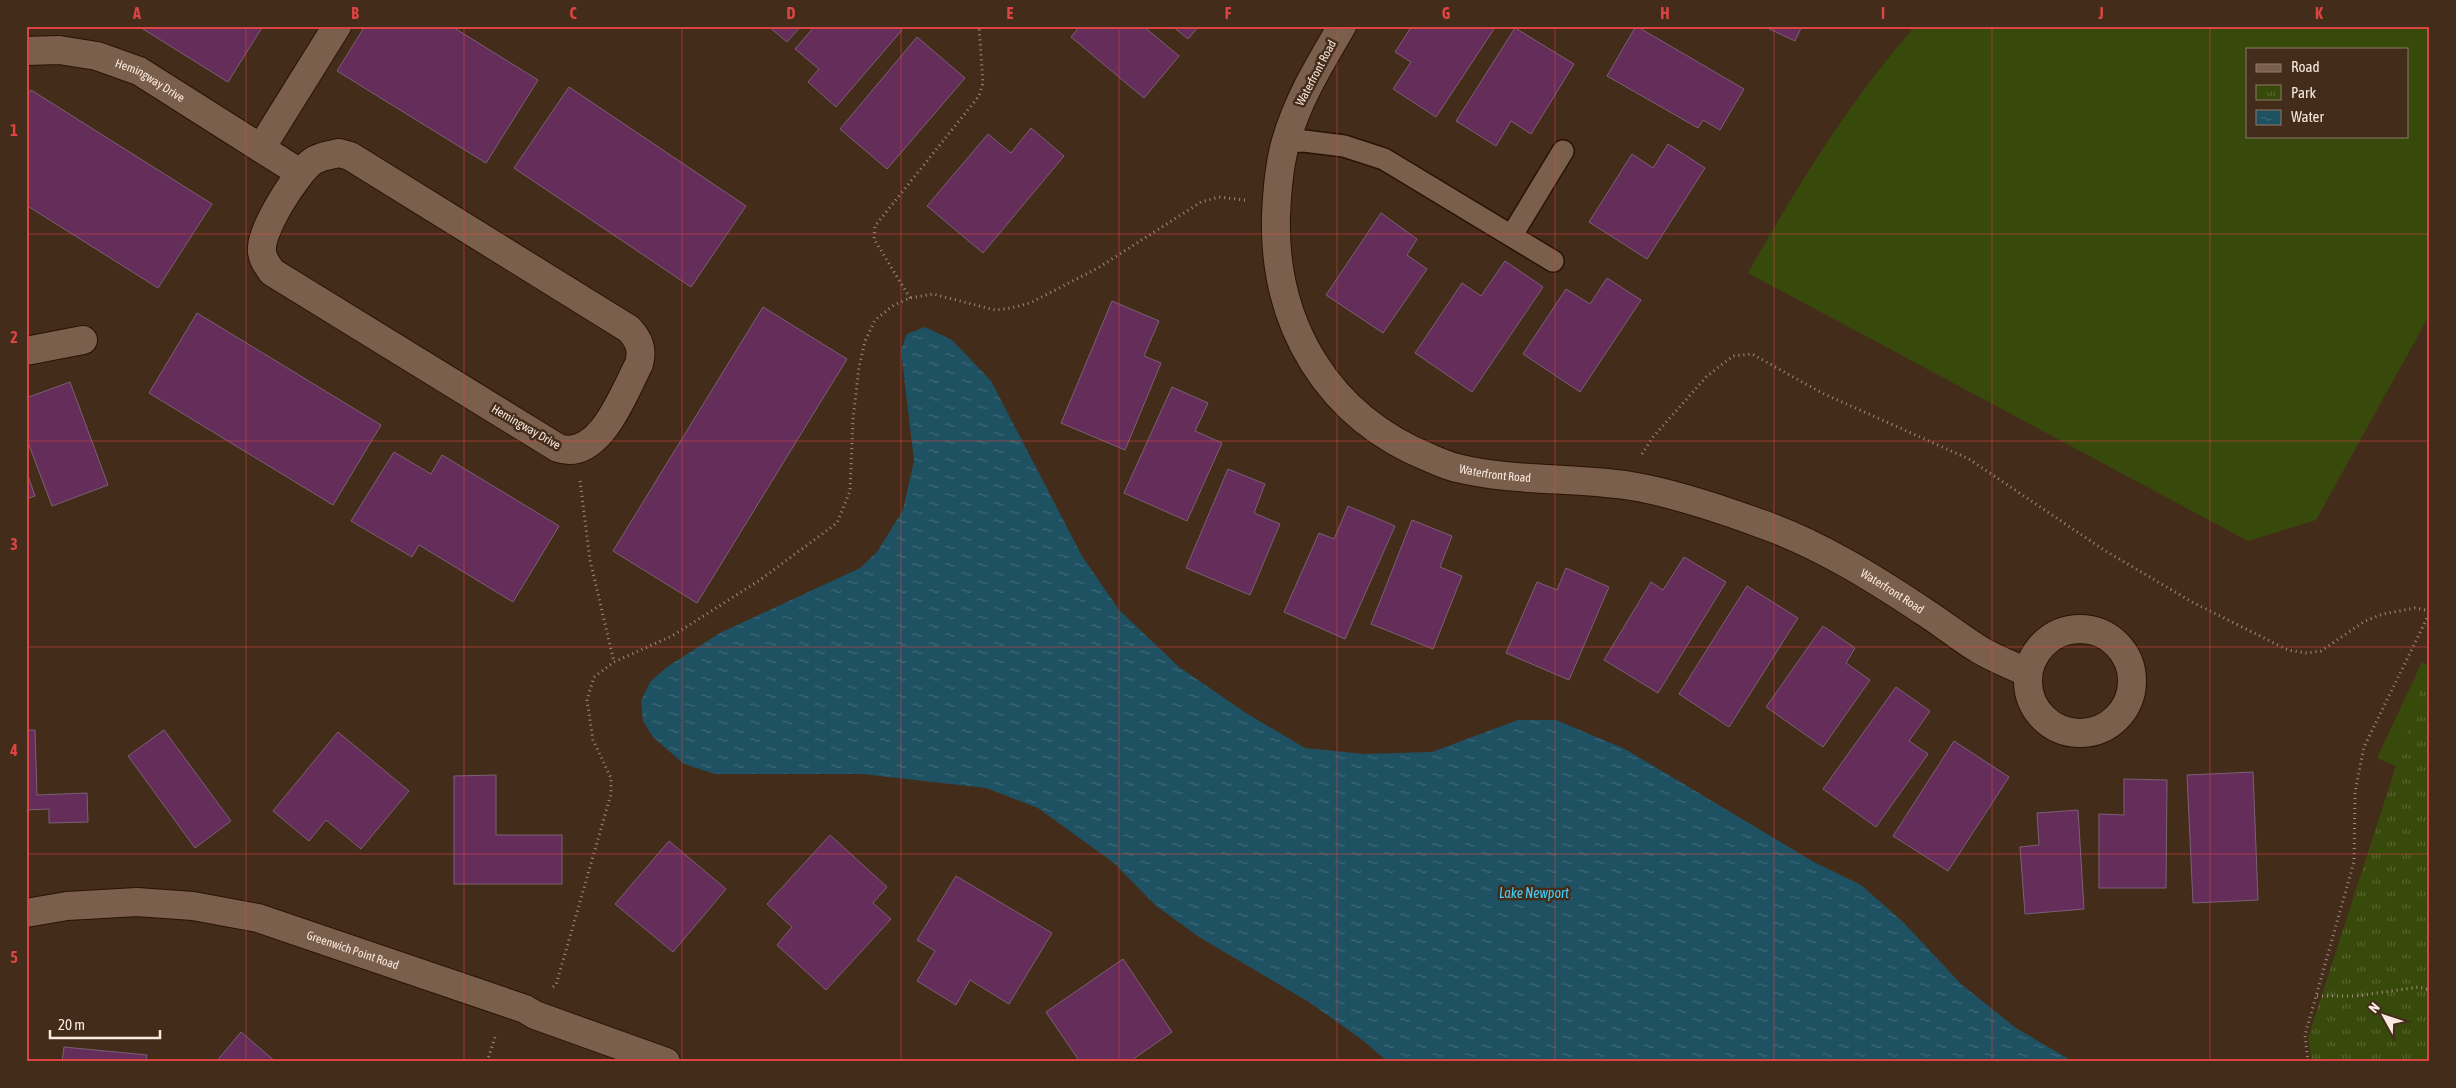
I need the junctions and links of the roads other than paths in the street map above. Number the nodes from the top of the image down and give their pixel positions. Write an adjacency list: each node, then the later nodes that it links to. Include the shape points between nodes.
1 (337, 26): 5 (street)
2 (1342, 26): 4 (street, Waterfront Road, via 1302,95)
3 (26, 51): 5 (street, Hemingway Drive, via 59,50 97,56 139,71)
4 (1286, 142): 8 (lane, via 1344,146 1384,159); 12 (street, Waterfront Road, via 1277,188 1275,239 1283,293 1298,336 1321,377 1354,412 1389,439 1455,468 1504,477 1631,486 1761,523 1830,554 1981,650)
5 (261, 148): 7 (street, Hemingway Drive)
6 (1563, 151): 8 (lane)
7 (300, 173): 7 (street, Hemingway Drive, via 321,157 339,153 350,156 630,329 640,344 639,364 603,430 593,442 575,449 558,448 272,272 261,250 264,236)
8 (1512, 235): 9 (lane)
9 (1553, 261)
10 (83, 340): 11 (street)
11 (26, 351)
12 (2028, 672)
13 (26, 913): 14 (street, Greenwich Point Road, via 67,906 137,902 193,906 258,918 525,1009)
14 (666, 1062)

